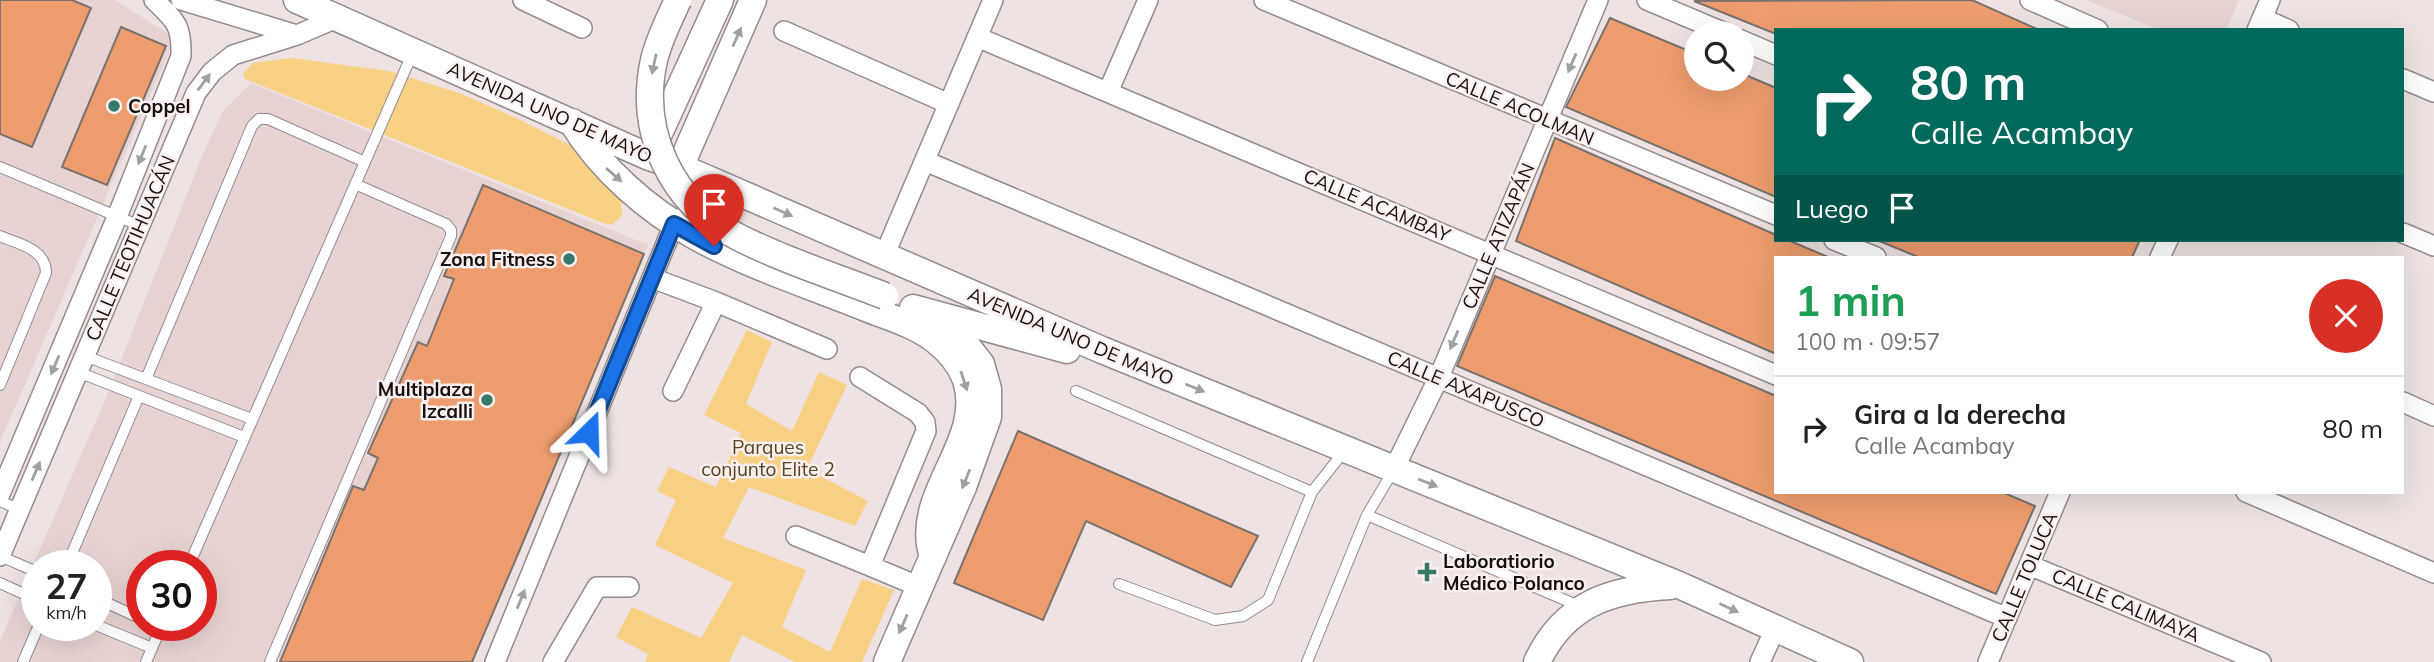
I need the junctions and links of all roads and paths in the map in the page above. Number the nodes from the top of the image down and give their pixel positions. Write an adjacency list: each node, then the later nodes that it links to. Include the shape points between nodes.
1 (154, 0): 40 (street, CALLE TEOTIHUACÁN, one-way to 40, via 177,21 181,57)
2 (181, 0): 21 (street)
3 (297, 0): 15 (main road, AVENIDA UNO DE MAYO)
4 (523, 0): 19 (street)
5 (678, 0): 52 (main road, one-way to 52, bridge, via 659,43 651,79 651,118 669,175 692,204 736,236)
6 (720, 0): 32 (main road)
7 (753, 0): 36 (main road, one-way to 7)
8 (993, 0): 22 (street)
9 (1148, 0): 27 (street)
10 (1264, 0): 30 (street, CALLE ACOLMAN)
11 (1598, 0): 30 (street, CALLE ATIZAPÁN, one-way to 30)
12 (1647, 0): 16 (street)
13 (2030, 0): 17 (street)
14 (2263, 16): 18 (street)
15 (339, 17): 21 (street, CALLE TEOTIHUACÁN); 24 (main road, AVENIDA UNO DE MAYO)
16 (1697, 21)
17 (2093, 28)
18 (2285, 28)
19 (583, 29)
20 (784, 31): 29 (street)
21 (297, 35): 42 (street, CALLE TEOTIHUACÁN, one-way to 21, via 196,93 212,72 233,55)
22 (977, 37): 27 (street, CALLE ACAMBAY); 29 (street)
23 (1754, 46): 25 (street)
24 (413, 52): 31 (main road, AVENIDA UNO DE MAYO); 34 (lane)
25 (1774, 54)
26 (2404, 79): 28 (street)
27 (1108, 92): 47 (street, CALLE ACAMBAY)
28 (2434, 92)
29 (949, 104): 33 (street)
30 (1547, 120): 39 (street, CALLE ACOLMAN); 47 (street, CALLE ATIZAPÁN)
31 (572, 122): 32 (main road, AVENIDA UNO DE MAYO); 41 (main road, one-way to 41, via 596,158)
32 (649, 156): 36 (main road, AVENIDA UNO DE MAYO)
33 (925, 161): 48 (street); 58 (street, CALLE AXAPUSCO)
34 (365, 162): 37 (lane); 59 (lane, via 259,119 191,266)
35 (0, 167): 40 (lane)
36 (680, 167): 38 (main road, AVENIDA UNO DE MAYO)
37 (355, 184): 66 (lane); 101 (lane, via 446,223 451,236)
38 (740, 193): 41 (street, via 703,201); 48 (main road, AVENIDA UNO DE MAYO, one-way to 48)
39 (1774, 214)
40 (117, 217): 42 (lane); 71 (street, CALLE TEOTIHUACÁN, one-way to 71)
41 (674, 224): 50 (street); 81 (main road, one-way to 81, via 733,254 920,330 952,356 965,379 969,411 929,520 927,538)
42 (140, 226): 55 (street, CALLE TEOTIHUACÁN)
43 (2404, 233): 46 (street)
44 (0, 236): 60 (lane, via 38,253 46,262 47,273)
45 (1839, 242): 49 (street)
46 (2434, 246)
47 (1491, 253): 56 (street, CALLE ACAMBAY); 58 (street, CALLE ATIZAPÁN, one-way to 58)
48 (884, 256): 54 (main road, AVENIDA UNO DE MAYO)
49 (1874, 256)
50 (652, 278): 51 (street); 102 (street, one-way to 50)
51 (716, 303): 53 (street); 61 (street)
52 (913, 308): 54 (main road, via 1067,351); 81 (main road, one-way to 81, via 940,322 973,352 981,364 989,401 985,432)
53 (827, 349)
54 (1130, 362): 68 (main road, AVENIDA UNO DE MAYO, one-way to 68)
55 (82, 364): 59 (lane); 63 (lane); 75 (street, CALLE TEOTIHUACÁN, one-way to 55)
56 (1774, 374)
57 (860, 377): 84 (street, via 918,413 926,431)
58 (1439, 377): 69 (street, CALLE ATIZAPÁN); 93 (street, CALLE AXAPUSCO)
59 (146, 379): 66 (lane)
60 (0, 385)
61 (673, 391)
62 (1076, 391): 70 (lane)
63 (139, 396): 67 (lane); 78 (lane)
64 (2404, 402): 65 (street)
65 (2434, 415)
66 (252, 419): 67 (lane)
67 (244, 437): 79 (lane)
68 (1346, 449): 69 (main road, AVENIDA UNO DE MAYO); 70 (lane)
69 (1394, 469): 76 (lane); 88 (main road, AVENIDA UNO DE MAYO, one-way to 88)
70 (1311, 492): 87 (lane, via 1268,600 1243,616 1215,620)
71 (0, 494)
72 (2056, 494): 83 (street, CALLE TOLUCA)
73 (2251, 494): 85 (street)
74 (0, 501): 75 (lane)
75 (20, 510): 80 (street, CALLE TEOTIHUACÁN)
76 (1367, 515): 92 (lane); 105 (lane)
77 (796, 536): 84 (street)
78 (73, 550)
79 (195, 550)
80 (0, 556): 82 (lane)
81 (933, 557): 90 (main road)
82 (21, 565)
83 (2029, 565): 93 (street, CALLE TOLUCA); 110 (street, CALLE CALIMAYA)
84 (870, 566): 90 (street)
85 (2434, 573)
86 (0, 583): 91 (lane)
87 (1119, 584)
88 (1679, 585): 92 (main road, via 1608,594); 94 (main road, AVENIDA UNO DE MAYO, one-way to 94)
89 (629, 587): 103 (street, via 597,587)
90 (920, 587): 104 (main road, one-way to 104)
91 (21, 593)
92 (1583, 607): 106 (main road, via 1560,627)
93 (2007, 618): 109 (street, CALLE TOLUCA)
94 (1775, 629): 107 (street); 108 (main road, AVENIDA UNO DE MAYO)
95 (112, 632): 98 (lane)
96 (32, 641): 99 (lane)
97 (155, 641): 98 (lane)
98 (152, 648): 100 (lane)
99 (23, 662)
100 (146, 662)
101 (270, 662)
102 (495, 662)
103 (553, 662)
104 (887, 662)
105 (1307, 662)
106 (1537, 662)
107 (1760, 662)
108 (1850, 662)
109 (1988, 662)
110 (2261, 662)

